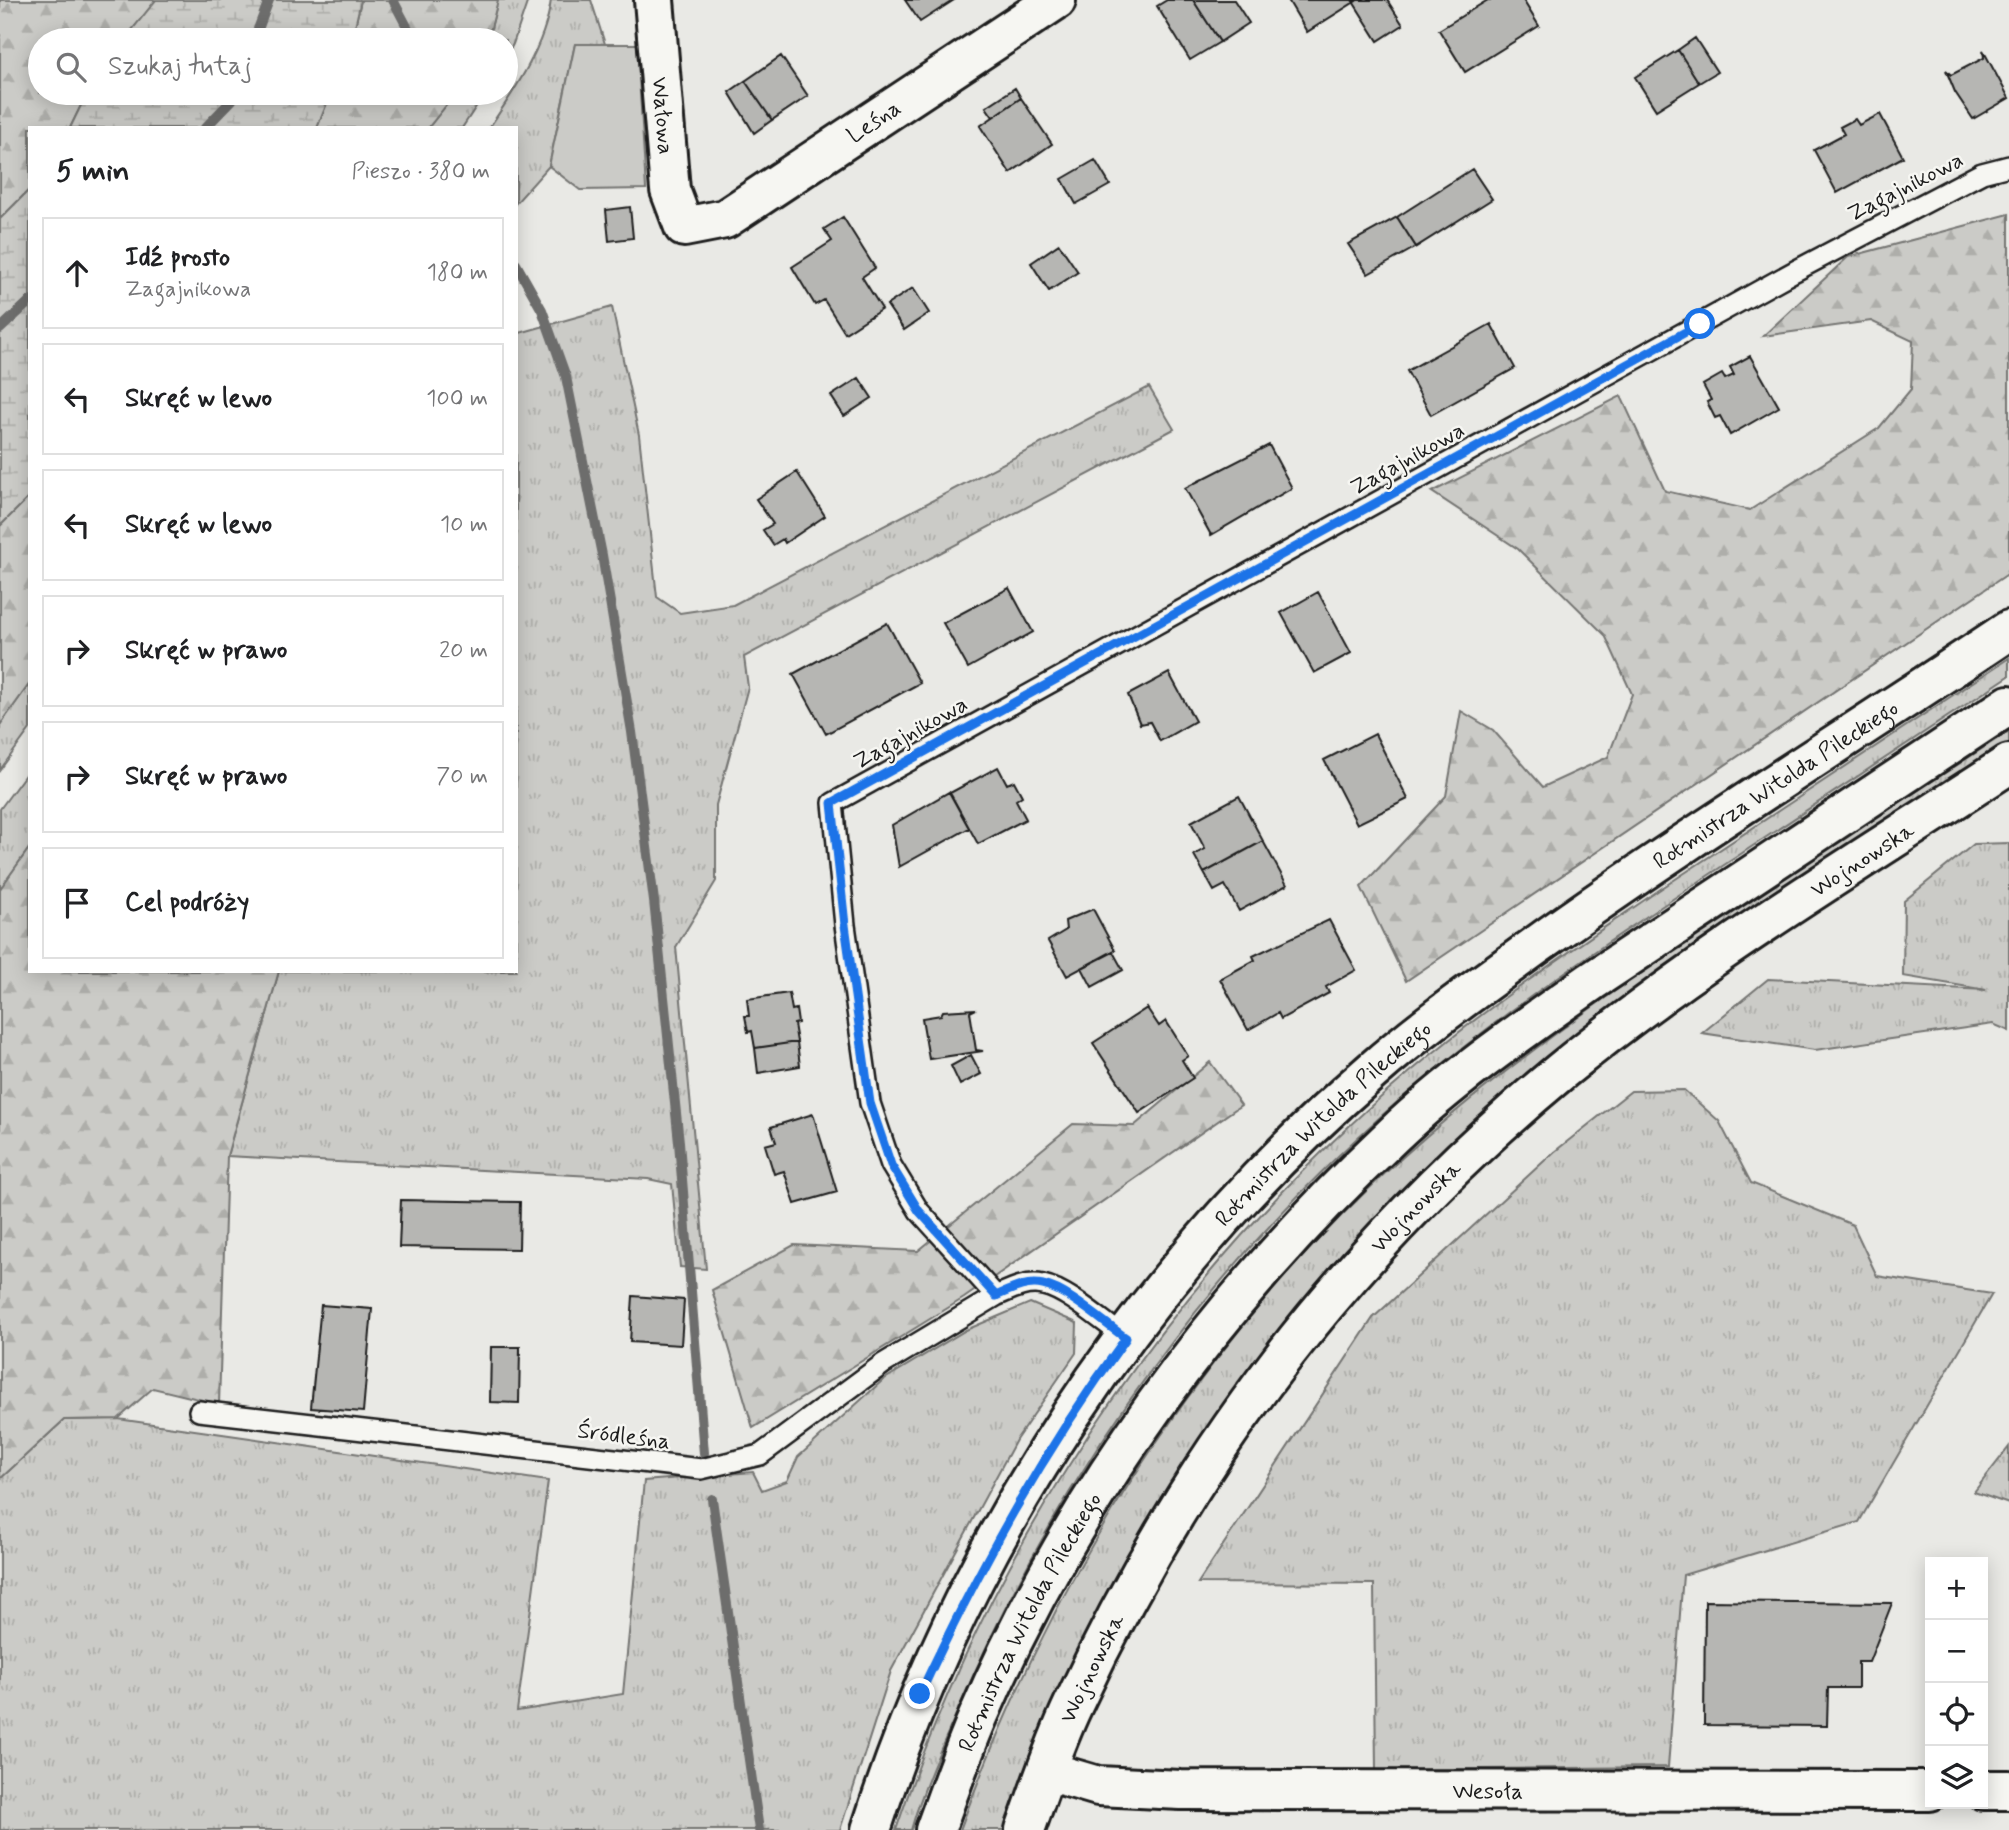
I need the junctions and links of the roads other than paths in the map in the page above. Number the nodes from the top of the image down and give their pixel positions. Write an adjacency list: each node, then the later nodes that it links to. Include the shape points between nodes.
1 (654, 0): 4 (main road, Wałowa, via 670,190)
2 (1056, 0): 4 (main road, Leśna, via 725,219)
3 (2009, 166): 8 (lane, Zagajnikowa, via 1982,173 1795,271 832,803 870,1103 891,1165 919,1211)
4 (684, 227)
5 (2009, 630): 9 (main road, Rotmistrza Witolda Pileckiego, via 1583,912 1372,1071 1251,1187)
6 (2009, 705): 16 (main road, Rotmistrza Witolda Pileckiego, via 1538,1019 1394,1134 1305,1222 1178,1371 1066,1541 978,1718)
7 (2009, 764): 11 (main road, Wojnowska, via 1632,1017 1486,1136 1373,1247 1288,1347 1191,1486 1127,1595 1071,1708)
8 (996, 1296): 9 (lane, Śródleśna, via 1021,1285 1042,1284); 10 (lane, Śródleśna, via 883,1364 760,1455 701,1469)
9 (1126, 1338): 15 (main road, Rotmistrza Witolda Pileckiego, via 1072,1412 969,1589 920,1694)
10 (199, 1411)
11 (1047, 1771): 14 (main road, Wesoła, via 1098,1786 1181,1790); 17 (main road, Wojnowska)
12 (1988, 1790): 13 (main road)
13 (2009, 1790)
14 (1925, 1791)
15 (871, 1830)
16 (935, 1830)
17 (1025, 1830)

